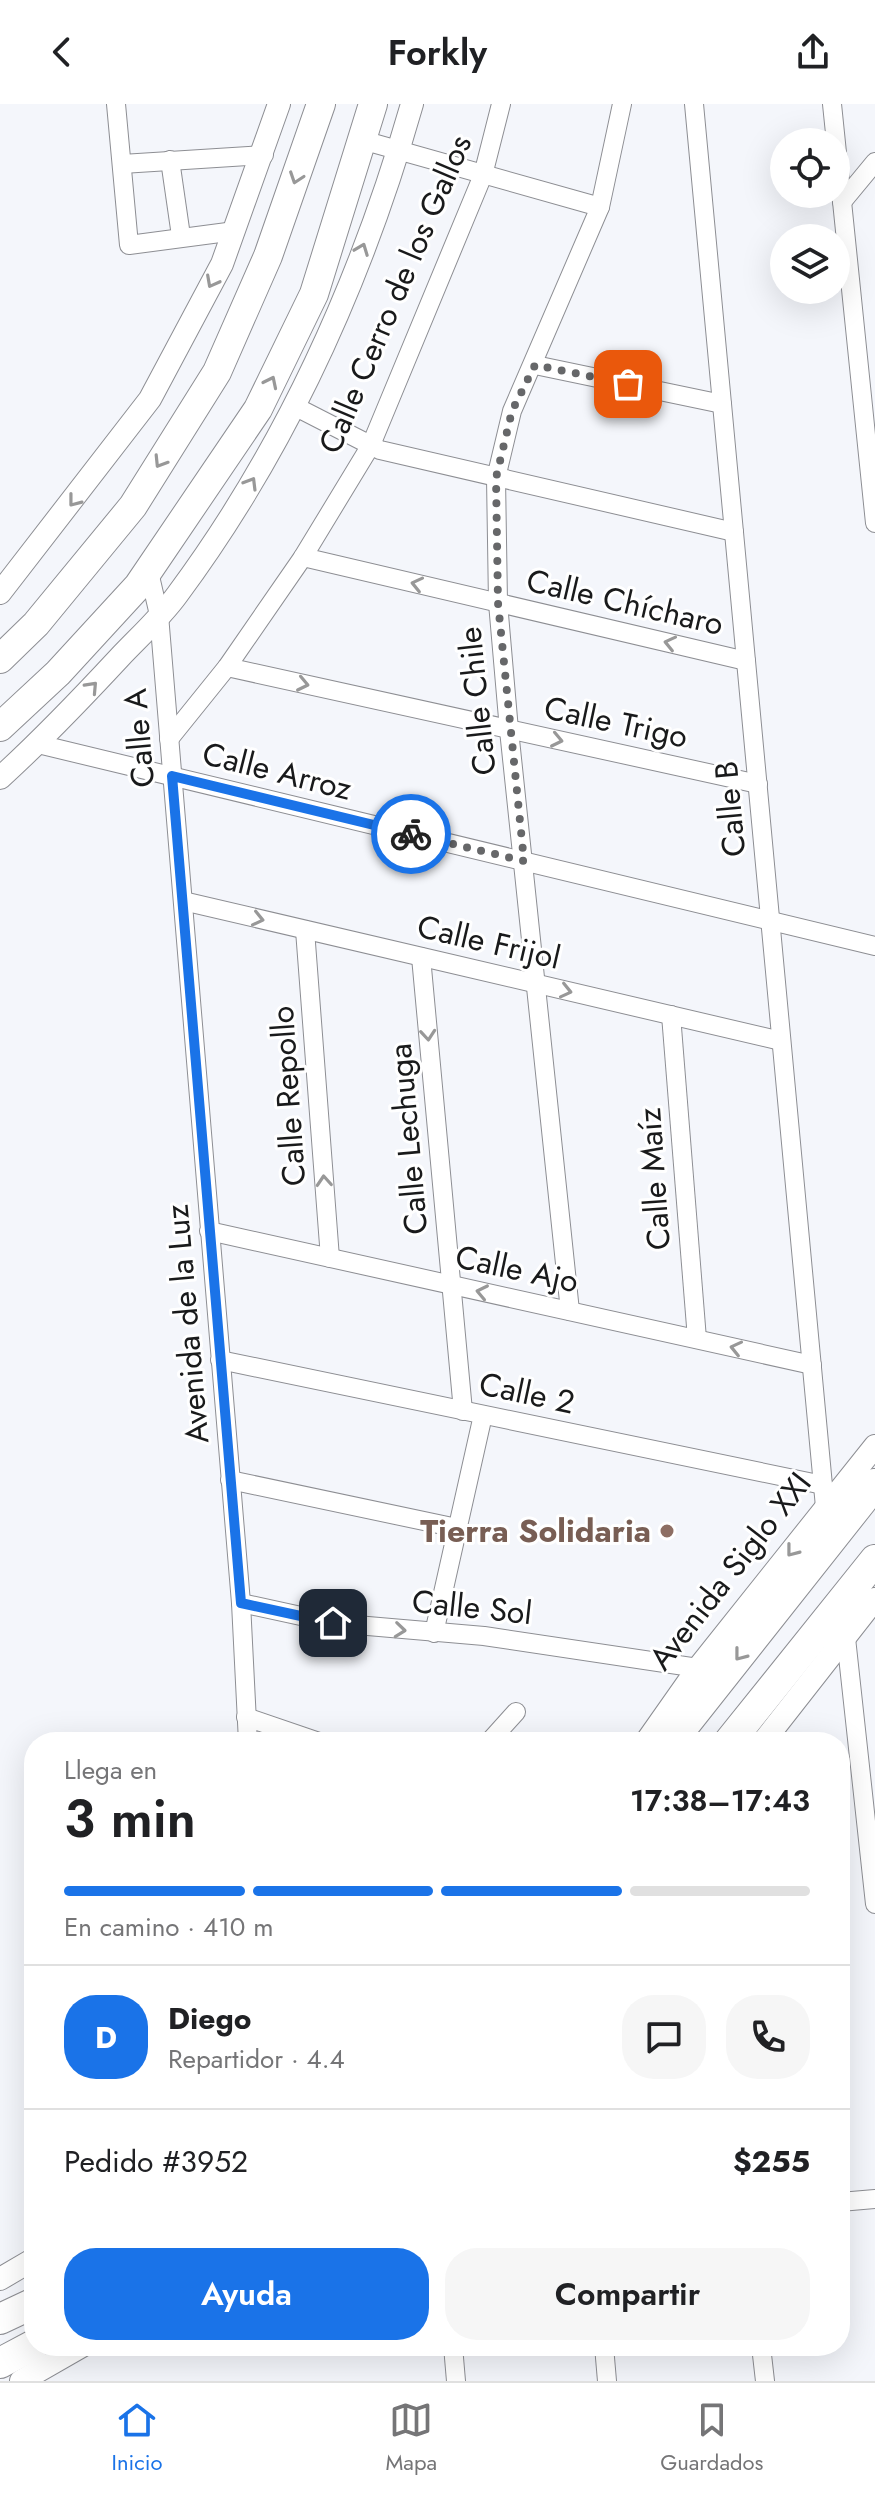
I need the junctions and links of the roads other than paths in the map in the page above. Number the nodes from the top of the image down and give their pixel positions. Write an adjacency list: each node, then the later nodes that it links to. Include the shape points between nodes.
1 (116, 104): 16 (street)
2 (279, 104): 13 (street)
3 (321, 104): 37 (main road, one-way to 37, via 268,256 217,372 133,506 36,624)
4 (373, 104): 11 (main road)
5 (412, 104): 12 (street)
6 (501, 104): 17 (street, Calle Cerro de los Gallos)
7 (622, 104): 19 (street, Calle Chile)
8 (694, 104): 26 (street, Calle B)
9 (832, 104): 10 (street)
10 (834, 128)
11 (362, 140): 12 (street); 33 (main road, one-way to 11, via 258,409 314,294)
12 (398, 151): 17 (street); 27 (street, one-way to 12)
13 (264, 155): 14 (street); 21 (street)
14 (170, 160): 16 (street); 22 (street)
15 (875, 162): 18 (street)
16 (122, 164): 22 (street, via 129,245)
17 (483, 175): 19 (street); 28 (street, Calle Cerro de los Gallos)
18 (850, 192)
19 (600, 207): 23 (street, Calle Chile)
20 (843, 208): 25 (street)
21 (235, 231): 22 (street); 34 (street, one-way to 34, via 150,399)
22 (181, 236)
23 (535, 365): 26 (street); 29 (street, Calle Chile, via 512,411)
24 (875, 384): 25 (street)
25 (862, 401): 30 (street)
26 (722, 404): 31 (street, Calle B)
27 (296, 407): 28 (street); 36 (street, one-way to 27, via 220,534)
28 (371, 445): 29 (street); 32 (street, Calle Cerro de los Gallos)
29 (496, 478): 31 (street); 35 (street, Calle Chile)
30 (875, 523)
31 (734, 532): 38 (street, Calle B)
32 (303, 557): 35 (street, Calle Chícharo, one-way to 32); 39 (street, Calle Cerro de los Gallos)
33 (149, 572): 36 (street, Calle A); 40 (main road, via 58,673)
34 (0, 593)
35 (498, 603): 38 (street, Calle Chícharo, one-way to 35); 41 (street, Calle Chile)
36 (159, 615): 42 (street, Calle A); 43 (street, one-way to 36)
37 (0, 659)
38 (746, 661): 46 (street, Calle B)
39 (227, 667): 41 (street, Calle Trigo, one-way to 41); 42 (street, Calle Cerro de los Gallos)
40 (0, 727)
41 (509, 730): 46 (street, Calle Trigo, one-way to 46); 47 (street, Calle Chile)
42 (169, 739): 44 (street, Calle A)
43 (38, 744): 44 (street, Calle Arroz); 45 (street)
44 (172, 776): 47 (street, Calle Arroz); 48 (street, Calle A)
45 (0, 778)
46 (758, 784): 49 (street, Calle B)
47 (524, 861): 49 (street, Calle Arroz); 53 (street, Calle Chile)
48 (183, 901): 50 (street, Calle Frijol, one-way to 50); 56 (street, Avenida de la Luz)
49 (771, 921): 51 (street, Calle Arroz); 55 (street, Calle B)
50 (305, 930): 52 (street, Calle Frijol); 57 (street, Calle Repollo, one-way to 50)
51 (875, 946)
52 (421, 957): 53 (street, Calle Frijol); 58 (street, Calle Lechuga, one-way to 58)
53 (537, 984): 54 (street, Calle Frijol, one-way to 54); 59 (street, Calle Chile)
54 (671, 1015): 55 (street, Calle Frijol); 60 (street, Calle Maíz)
55 (781, 1041): 62 (street, Calle B)
56 (209, 1231): 57 (street, Calle Ajo); 61 (street, Avenida de la Luz)
57 (330, 1258): 58 (street, Calle Ajo)
58 (451, 1285): 59 (street, Calle Ajo, one-way to 58); 63 (street, Calle Lechuga)
59 (570, 1311): 60 (street, Calle Ajo)
60 (697, 1339): 62 (street, Calle Ajo, one-way to 60)
61 (220, 1360): 63 (street, Calle 2); 66 (street, Avenida de la Luz)
62 (812, 1365): 68 (street, Calle B)
63 (463, 1411): 64 (street, Calle 2)
64 (483, 1415): 68 (street, Calle 2); 69 (street)
65 (875, 1446): 68 (street, Avenida Siglo XXI)
66 (230, 1480): 69 (street); 72 (street, Avenida de la Luz)
67 (875, 1484): 82 (highway, Avenida Siglo XXI, one-way to 82)
68 (824, 1496): 75 (street, Avenida Siglo XXI, one-way to 75)
69 (457, 1528): 74 (street)
70 (875, 1560): 73 (highway)
71 (875, 1599): 73 (street)
72 (241, 1603): 74 (street, Calle Sol, one-way to 74, via 333,1623); 77 (street, Avenida de la Luz)
73 (837, 1629): 83 (highway); 84 (street); 85 (street)
74 (434, 1633): 75 (street, Calle Sol)
75 (698, 1668): 81 (street, Avenida Siglo XXI)
76 (516, 1712): 80 (street)
77 (246, 1717): 78 (street, Avenida de la Luz); 79 (street)
78 (247, 1732)
79 (290, 1732)
80 (498, 1732)
81 (653, 1732)
82 (679, 1732)
83 (739, 1732)
84 (770, 1732)
85 (875, 1904)
86 (875, 2199): 87 (street)
87 (850, 2201)
88 (24, 2265): 89 (street)
89 (0, 2279)
90 (24, 2308): 91 (highway)
91 (0, 2319)
92 (24, 2350): 97 (highway)
93 (65, 2356): 98 (street)
94 (454, 2356): 99 (street)
95 (605, 2356): 100 (street)
96 (762, 2356): 101 (street)
97 (0, 2363)
98 (21, 2381)
99 (456, 2381)
100 (607, 2381)
101 (765, 2381)

